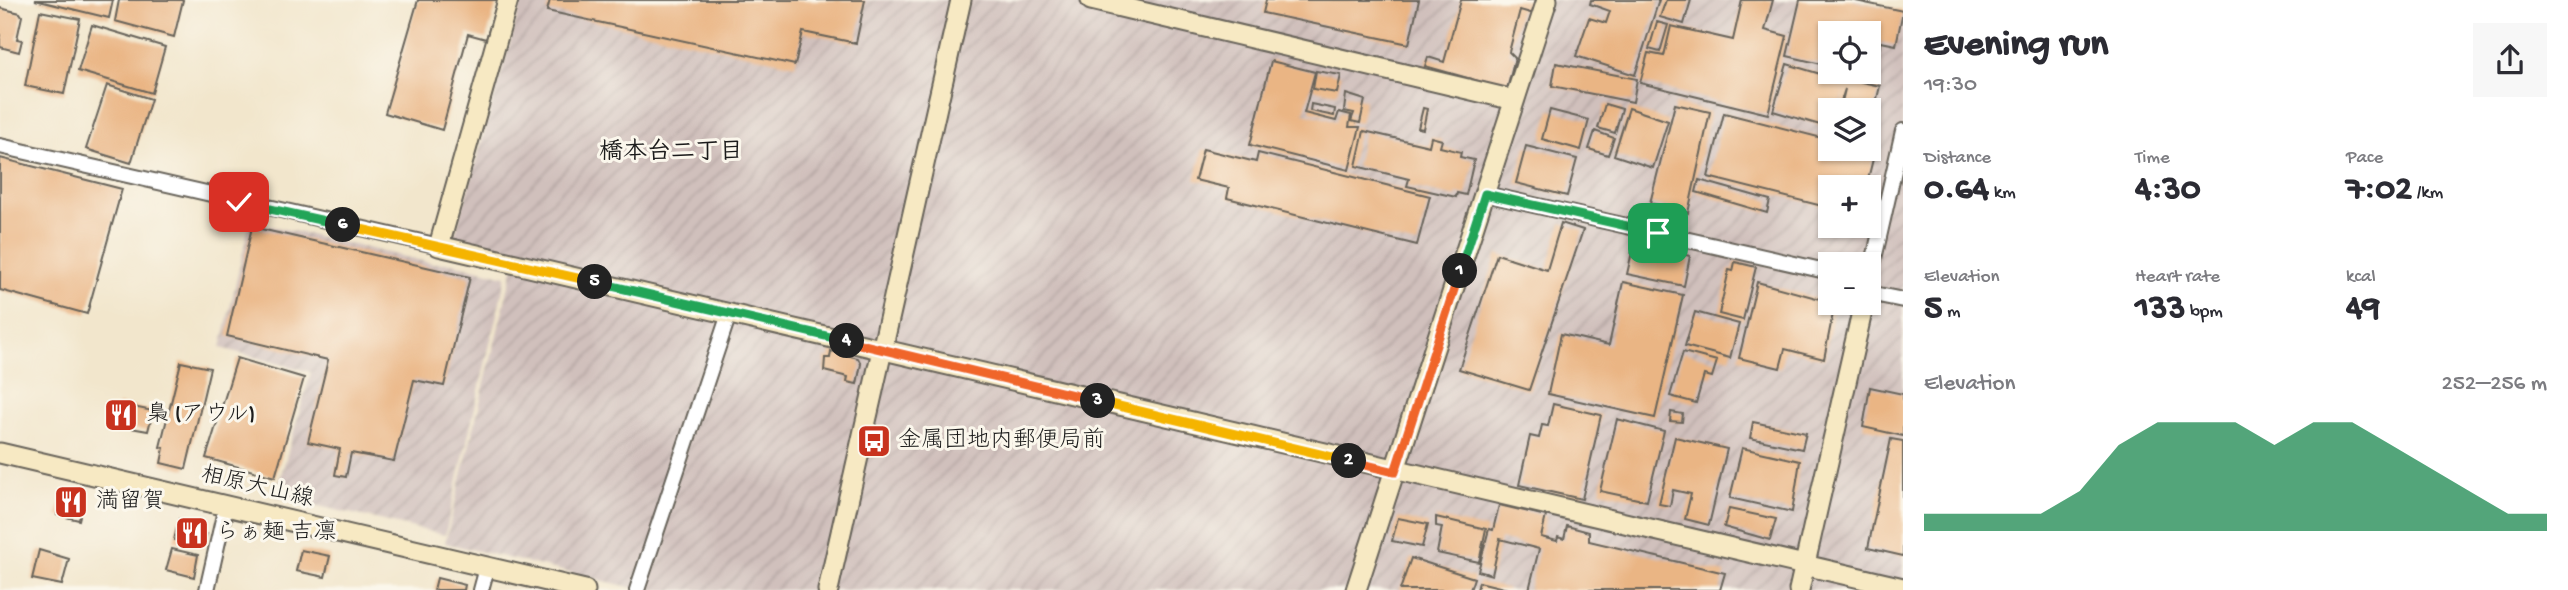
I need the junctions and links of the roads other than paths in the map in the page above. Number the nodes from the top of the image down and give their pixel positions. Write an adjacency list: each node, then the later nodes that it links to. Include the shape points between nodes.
1 (508, 0): 9 (street)
2 (961, 0): 16 (street)
3 (1091, 0): 5 (street)
4 (1547, 0): 5 (street)
5 (1514, 100): 8 (street)
6 (1903, 131): 10 (street)
7 (0, 146): 9 (street)
8 (1485, 194): 11 (street); 18 (street)
9 (439, 246): 14 (street)
10 (1876, 252)
11 (1818, 269)
12 (1881, 295): 13 (street)
13 (1903, 300)
14 (729, 314): 16 (street); 26 (street)
15 (1861, 315): 20 (street)
16 (882, 349): 18 (street); 27 (street)
17 (0, 453): 19 (street, 相原大山線)
18 (1395, 472): 20 (street); 28 (street)
19 (226, 506): 21 (street, 相原大山線); 23 (street)
20 (1805, 565): 22 (street); 29 (street)
21 (487, 568): 24 (street); 25 (street, 相原大山線)
22 (1903, 588)
23 (207, 590)
24 (481, 590)
25 (585, 590)
26 (637, 590)
27 (828, 590)
28 (1356, 590)
29 (1799, 590)

